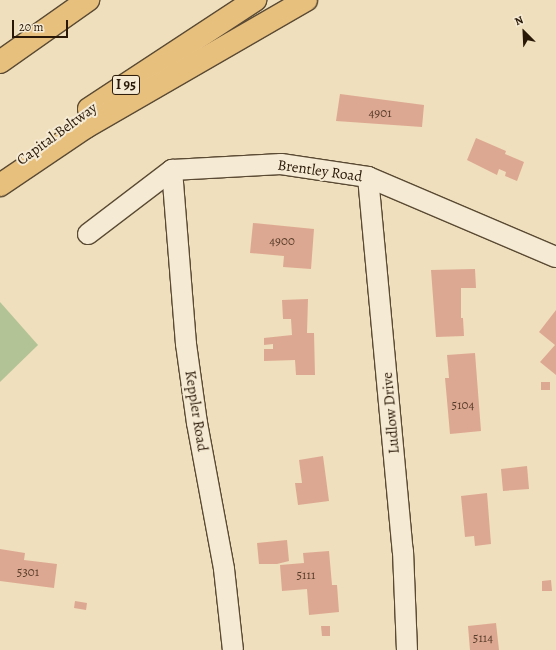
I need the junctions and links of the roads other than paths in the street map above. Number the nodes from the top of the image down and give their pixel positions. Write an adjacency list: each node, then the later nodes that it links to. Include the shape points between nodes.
1 (88, 0): 4 (highway)
2 (255, 0): 6 (highway, Capital Beltway / I 95, via 78,117)
3 (306, 0): 8 (highway, via 106,116)
4 (0, 62)
5 (172, 170): 7 (street, Brentley Road, via 281,164); 9 (street); 11 (street, Keppler Road, via 186,344 197,423 219,541)
6 (0, 176)
7 (368, 177): 10 (street, Brentley Road); 12 (street, Ludlow Drive, via 402,543)
8 (0, 185)
9 (88, 234)
10 (556, 257)
11 (233, 650)
12 (407, 650)

